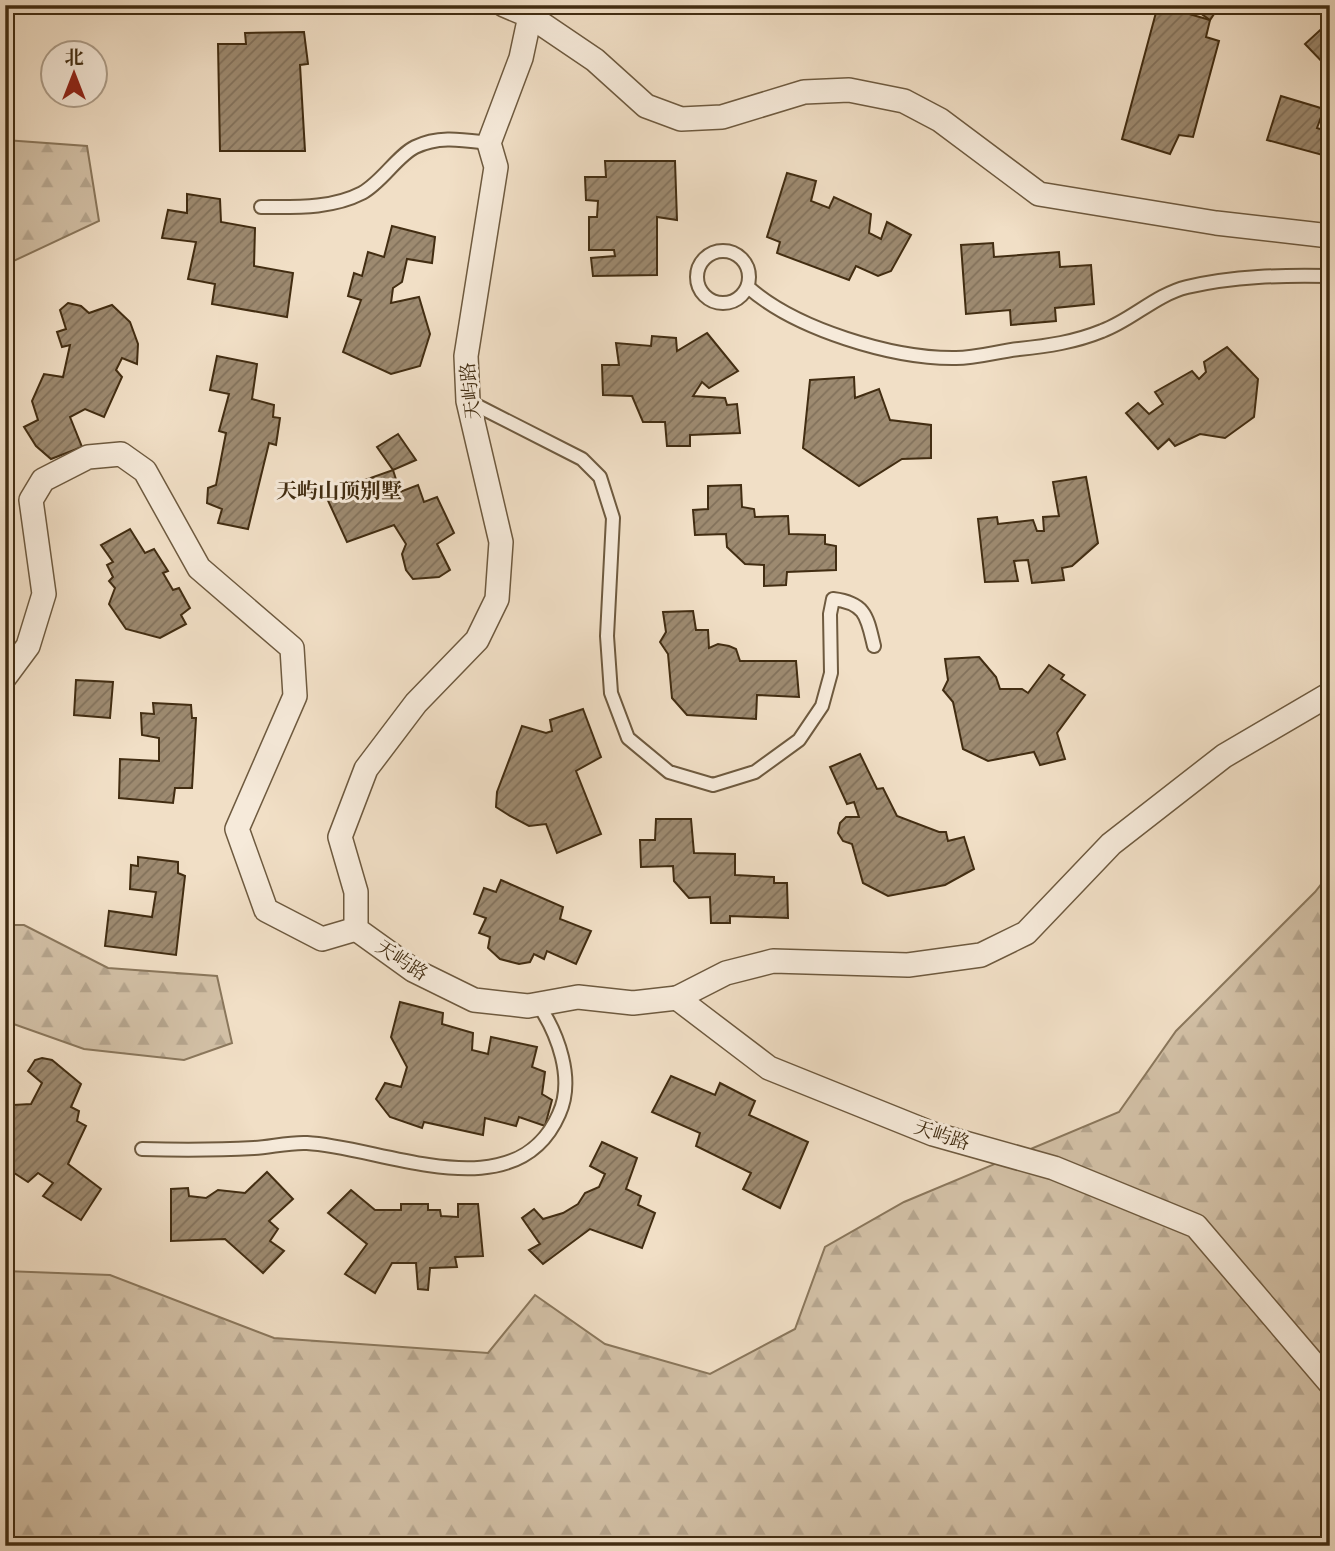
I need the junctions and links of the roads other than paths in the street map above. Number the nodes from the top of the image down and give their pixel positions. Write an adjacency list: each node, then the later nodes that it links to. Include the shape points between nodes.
1 (504, 5): 2 (street)
2 (530, 16): 3 (street, 天屿路, via 521,58); 5 (street, via 595,60 646,106 681,119 722,117 804,92 849,90 904,101 940,120 1039,194 1216,223 1321,235)
3 (489, 143): 4 (lane, via 445,138 414,148 361,193 321,206); 8 (street, 天屿路, via 496,167 466,356)
4 (261, 207)
5 (1330, 232)
6 (1330, 276): 7 (lane, via 1225,280 1184,288 1144,305 1105,331 1064,344 956,358 849,340 805,323)
7 (748, 287): 7 (lane, via 748,269 730,251 712,253 699,265 696,282 712,302 737,300)
8 (468, 401): 9 (lane, via 582,459 600,477 614,519 607,636 611,693 628,738 670,772 713,785 755,772 799,740 822,706 831,673 833,599 850,601 866,614); 12 (street, 天屿路, via 501,542 497,599 477,640 416,703 366,769 340,837 356,892)
9 (874, 646)
10 (5, 677): 12 (street, via 28,646 44,594 30,500 43,480 88,457 121,454 145,471 199,568 292,648 295,696 237,829 266,910 321,939)
11 (1330, 694): 13 (street, via 1224,756 1111,844 1026,933 981,955 908,965 773,961 726,973)
12 (356, 929): 14 (street, 天屿路, via 414,970 474,1000)
13 (677, 998): 14 (street, 天屿路, via 633,1003 578,997); 16 (street, 天屿路, via 769,1068 933,1134 1054,1168 1196,1226)
14 (538, 1004): 15 (lane, via 553,1027 564,1069 564,1103 550,1135 520,1156 481,1169 436,1168 307,1143 214,1150)
15 (142, 1149)
16 (1330, 1383)

